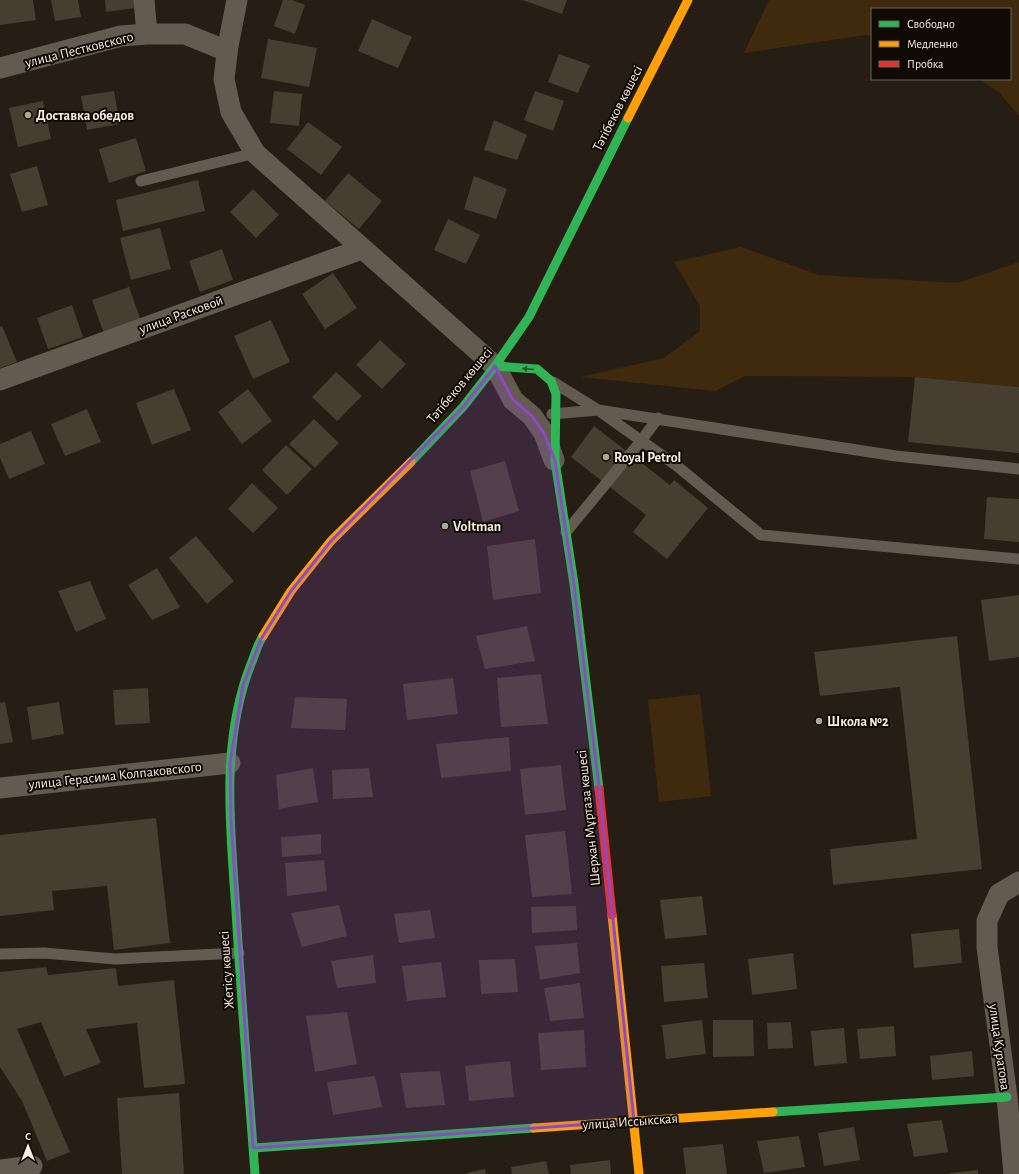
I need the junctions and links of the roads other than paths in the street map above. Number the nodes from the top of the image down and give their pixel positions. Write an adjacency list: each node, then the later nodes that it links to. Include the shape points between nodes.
1 (144, 0): 4 (street)
2 (237, 0): 5 (street)
3 (688, 0): 10 (street, Тәтібеков көшесі, via 528,317)
4 (147, 34): 5 (street, улица Пестковского, via 185,34); 6 (street, улица Пестковского, via 121,36)
5 (227, 51): 7 (street, via 224,78 231,112)
6 (0, 68)
7 (255, 153): 8 (lane); 9 (street)
8 (140, 181)
9 (362, 249): 10 (street); 11 (street, улица Расковой)
10 (495, 366): 12 (street, one-way to 10, via 537,369); 15 (street, via 513,400); 22 (street, Тәтібеков көшесі, via 463,407 331,540 291,591 261,639 243,684 234,725)
11 (0, 380)
12 (551, 381): 13 (lane); 14 (street, Шерхан Мұртаза көшесі, via 556,394)
13 (598, 410): 14 (lane); 16 (lane); 17 (lane)
14 (556, 414): 15 (lane); 18 (street, Шерхан Мұртаза көшесі)
15 (532, 416): 18 (street, via 544,433)
16 (658, 418): 17 (lane); 19 (lane, via 896,456)
17 (641, 441): 20 (lane); 21 (lane, via 677,466 761,535)
18 (555, 461): 20 (street, Шерхан Мұртаза көшесі)
19 (1019, 469)
20 (566, 532): 28 (street, Шерхан Мұртаза көшесі, via 600,794)
21 (1019, 560)
22 (230, 763): 23 (street, улица Герасима Колпаковского); 25 (street, Жетісу көшесі)
23 (0, 788)
24 (1019, 882): 27 (street, улица Куратова, via 999,894 987,921 989,968)
25 (239, 953): 26 (lane, via 115,959 44,953); 29 (street, Жетісу көшесі)
26 (0, 954)
27 (1006, 1097): 28 (street, улица Иссыкская); 34 (street, улица Куратова)
28 (634, 1121): 29 (street, улица Иссыкская); 33 (street, Шерхан Мұртаза көшесі)
29 (253, 1148): 32 (street, Жетісу көшесі)
30 (32, 1166): 31 (street)
31 (0, 1170)
32 (255, 1174)
33 (639, 1174)
34 (1014, 1174)

